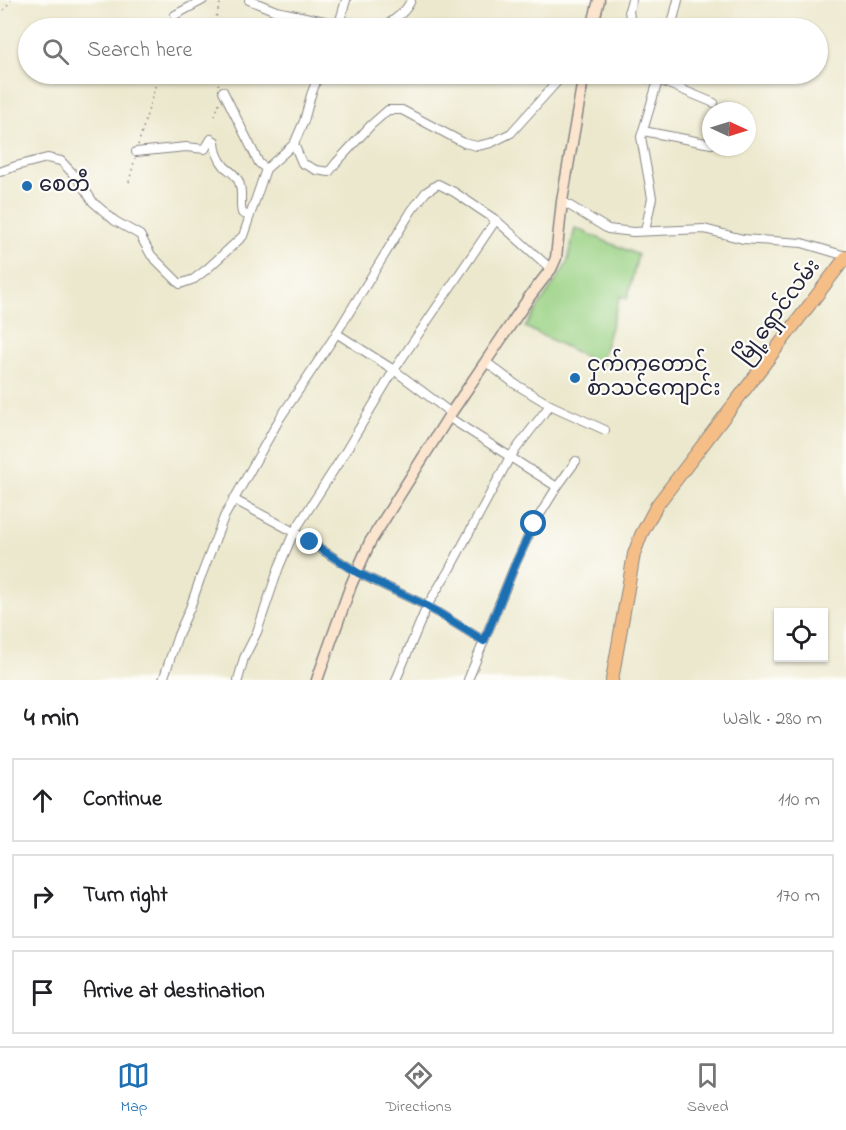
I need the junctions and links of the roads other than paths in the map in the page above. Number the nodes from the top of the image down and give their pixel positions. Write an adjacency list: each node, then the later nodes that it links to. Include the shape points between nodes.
1 (203, 0): 8 (street)
2 (249, 0): 9 (street)
3 (346, 0): 10 (street)
4 (411, 0): 11 (street)
5 (598, 0): 12 (main road)
6 (633, 0): 13 (street)
7 (678, 0): 14 (street)
8 (176, 15)
9 (304, 18)
10 (343, 18)
11 (396, 18)
12 (594, 18)
13 (630, 18)
14 (674, 18)
15 (316, 84): 24 (street)
16 (555, 84): 24 (street, via 511,133 491,143 464,143 402,110 388,110 329,172 303,163)
17 (582, 84): 28 (main road)
18 (658, 84): 22 (street)
19 (675, 84): 21 (street)
20 (223, 91): 26 (street)
21 (712, 102)
22 (643, 131): 23 (street); 31 (street, via 652,198)
23 (702, 142)
24 (294, 144): 26 (street)
25 (136, 152): 29 (street, via 205,149 211,139 215,141 224,165 238,179 242,213)
26 (266, 169): 29 (street)
27 (0, 172): 29 (street, via 47,158 61,161 93,202 115,222 140,235 151,255 180,284 194,279 243,236)
28 (562, 201): 31 (street, via 608,229); 33 (main road, via 556,258)
29 (249, 216)
30 (496, 220): 33 (street); 34 (street, via 438,184 426,192); 36 (street)
31 (645, 231): 32 (street, via 704,230 743,239 802,243)
32 (846, 256): 53 (main road, မြို့ရှောင်လမ်း, via 657,505 634,554)
33 (551, 269): 35 (main road)
34 (336, 333): 36 (street); 43 (street, via 280,418)
35 (486, 362): 37 (street); 38 (main road)
36 (394, 370): 38 (street); 44 (street)
37 (550, 405): 39 (street); 40 (street)
38 (449, 415): 40 (street); 45 (main road, via 370,542)
39 (605, 430)
40 (510, 458): 42 (street); 46 (street)
41 (576, 461): 42 (street)
42 (557, 487): 47 (street, via 534,524)
43 (234, 499): 44 (street); 48 (street)
44 (294, 532): 45 (street); 49 (street)
45 (358, 573): 46 (street); 50 (main road)
46 (427, 606): 47 (street); 51 (street)
47 (484, 641): 52 (street)
48 (163, 680)
49 (238, 680)
50 (317, 680)
51 (396, 680)
52 (468, 680)
53 (612, 680)

